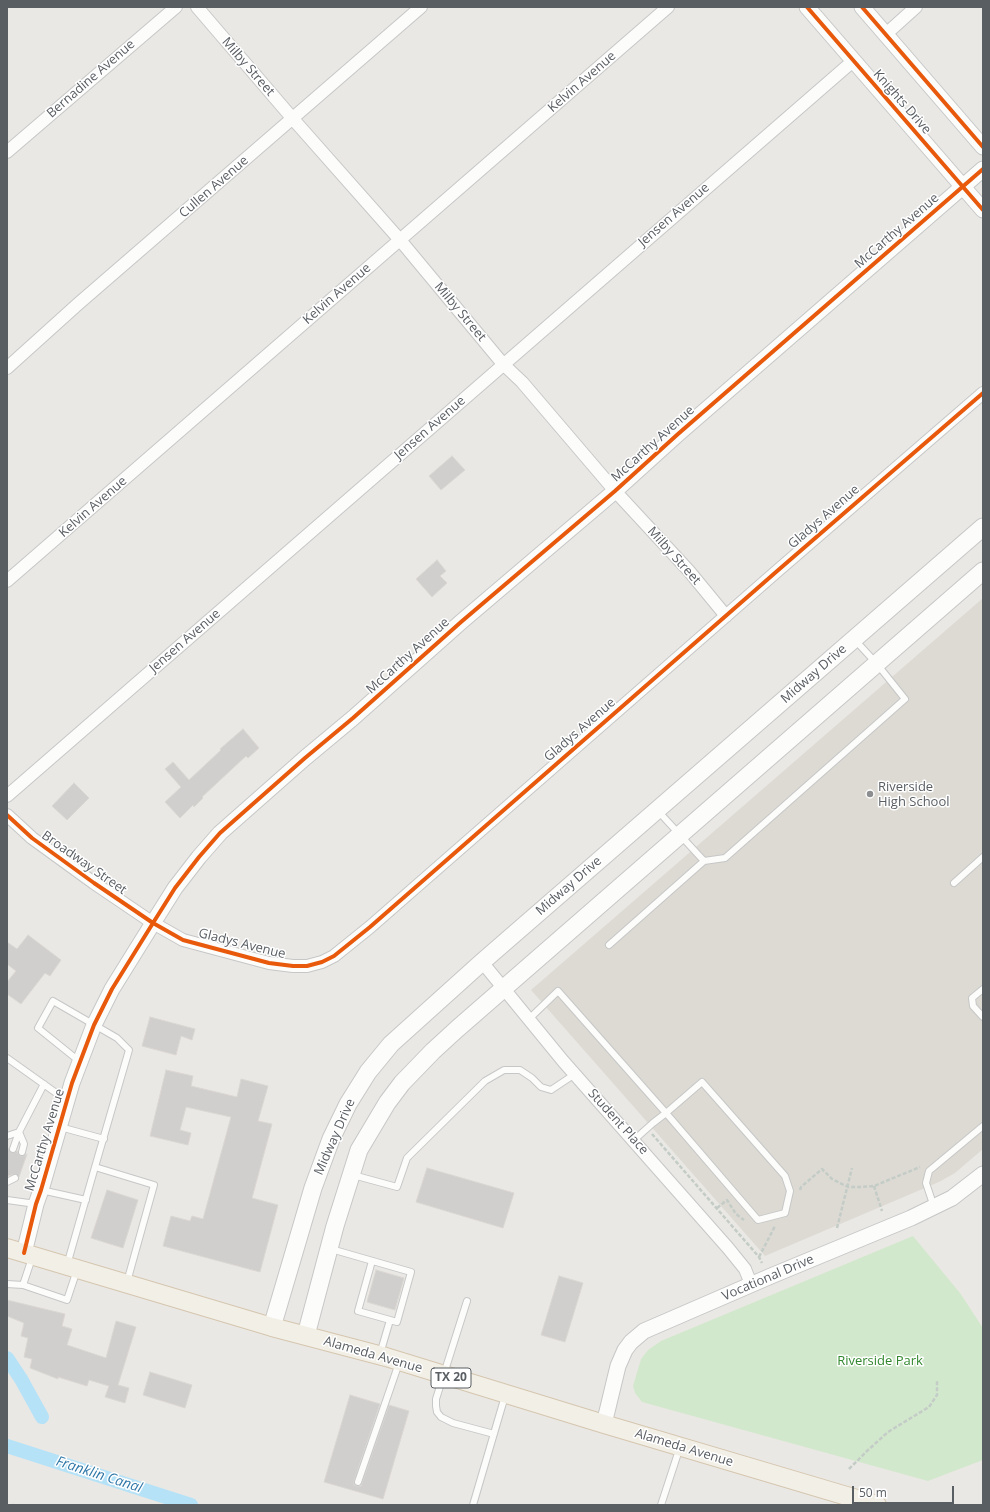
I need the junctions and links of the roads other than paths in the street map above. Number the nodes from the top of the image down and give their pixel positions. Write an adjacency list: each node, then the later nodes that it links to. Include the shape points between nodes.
1 (176, 7): 12 (street, Bernadine Avenue)
2 (197, 7): 10 (street, Milby Street)
3 (421, 7): 10 (street, Cullen Avenue)
4 (668, 7): 16 (street, Kelvin Avenue)
5 (807, 7): 9 (street, Knights Drive)
6 (862, 7): 8 (street)
7 (916, 7): 8 (street)
8 (886, 34): 11 (street)
9 (853, 61): 14 (street, Knights Drive); 17 (street, Jensen Avenue)
10 (293, 119): 16 (street, Milby Street); 18 (street, Cullen Avenue)
11 (983, 147)
12 (7, 152)
13 (983, 169): 14 (street, McCarthy Avenue)
14 (963, 187): 15 (street, Knights Drive); 20 (street, McCarthy Avenue)
15 (983, 210)
16 (400, 240): 17 (street, Milby Street); 23 (street, Kelvin Avenue)
17 (503, 364): 20 (street, Milby Street, via 522,382); 27 (street, Jensen Avenue)
18 (7, 368)
19 (983, 392): 24 (street, Gladys Avenue)
20 (615, 491): 24 (street, Milby Street, via 689,571); 34 (street, McCarthy Avenue, via 461,622 220,834 175,888)
21 (983, 527): 25 (main road, Midway Drive)
22 (983, 571): 26 (main road)
23 (7, 581)
24 (726, 616): 34 (street, Gladys Avenue, via 334,956 307,966 269,963 183,940)
25 (854, 639): 26 (lane); 28 (main road, Midway Drive)
26 (877, 664): 30 (main road); 32 (lane, via 905,699 725,858)
27 (7, 796)
28 (657, 810): 30 (lane); 36 (main road, Midway Drive)
29 (7, 815): 34 (street, Broadway Street, via 32,838)
30 (680, 836): 32 (lane); 37 (main road)
31 (983, 857): 33 (lane)
32 (704, 861): 35 (lane)
33 (954, 883)
34 (153, 923): 41 (street, McCarthy Avenue, via 112,989)
35 (609, 945)
36 (482, 962): 37 (street, Student Place); 76 (main road, Midway Drive, via 391,1044 368,1072 348,1104 331,1139 313,1188)
37 (506, 988): 40 (street, Student Place); 58 (main road, via 433,1051 402,1083 365,1138)
38 (983, 989): 39 (lane, via 972,998 973,1006)
39 (983, 1017)
40 (529, 1019): 44 (street, Student Place); 47 (lane, via 558,992)
41 (94, 1025): 43 (street, McCarthy Avenue); 43 (lane, via 53,1001 38,1028); 52 (lane, via 118,1038 129,1050)
42 (7, 1058): 45 (lane)
43 (81, 1062): 46 (street, McCarthy Avenue)
44 (575, 1074): 53 (street, Student Place); 58 (lane, via 551,1090 541,1087 520,1070 504,1070 485,1081 407,1158 397,1187)
45 (44, 1084): 46 (lane); 50 (lane)
46 (67, 1100): 49 (street, McCarthy Avenue)
47 (666, 1114): 47 (lane, via 758,1220 785,1213 790,1191 785,1176 702,1082); 53 (lane)
48 (983, 1126): 65 (lane, via 929,1171 926,1183)
49 (60, 1127): 52 (lane); 61 (street, McCarthy Avenue)
50 (19, 1132): 51 (lane); 54 (lane); 55 (lane, via 24,1144)
51 (7, 1136)
52 (104, 1139): 56 (lane)
53 (634, 1140): 72 (street, Student Place, via 745,1269)
54 (13, 1150)
55 (22, 1152)
56 (95, 1167): 63 (lane); 70 (lane, via 154,1184)
57 (983, 1174): 65 (street, Vocational Drive, via 952,1198)
58 (352, 1175): 66 (main road)
59 (15, 1178): 60 (lane)
60 (7, 1182)
61 (42, 1190): 63 (lane); 64 (street, McCarthy Avenue)
62 (7, 1200): 64 (lane)
63 (86, 1200): 69 (lane)
64 (36, 1204): 67 (street, McCarthy Avenue)
65 (934, 1207): 72 (street, Vocational Drive)
66 (330, 1248): 68 (lane); 77 (main road)
67 (21, 1252): 69 (main road, Alameda Avenue / TX 20); 73 (lane)
68 (372, 1261): 75 (lane, via 358,1311); 75 (lane, via 411,1272 397,1322)
69 (72, 1267): 70 (main road, Alameda Avenue / TX 20); 73 (lane, via 67,1300)
70 (126, 1283): 76 (main road, Alameda Avenue / TX 20)
71 (7, 1284): 73 (lane)
72 (750, 1284): 82 (street, Vocational Drive, via 650,1328 631,1342 618,1366)
73 (23, 1285)
74 (467, 1301): 80 (lane)
75 (390, 1320): 78 (lane)
76 (272, 1327): 77 (main road, Alameda Avenue / TX 20)
77 (306, 1335): 78 (main road, Alameda Avenue / TX 20)
78 (379, 1355): 79 (main road, Alameda Avenue / TX 20)
79 (399, 1361): 80 (main road, Alameda Avenue / TX 20); 85 (lane)
80 (443, 1375): 81 (main road, Alameda Avenue / TX 20); 83 (lane, via 436,1399 441,1417 453,1423)
81 (505, 1394): 82 (main road, Alameda Avenue / TX 20); 83 (lane)
82 (604, 1424): 84 (main road, Alameda Avenue / TX 20)
83 (494, 1434): 86 (lane)
84 (680, 1446): 87 (lane); 88 (main road, Alameda Avenue / TX 20)
85 (358, 1482)
86 (473, 1505)
87 (661, 1505)
88 (877, 1505)

